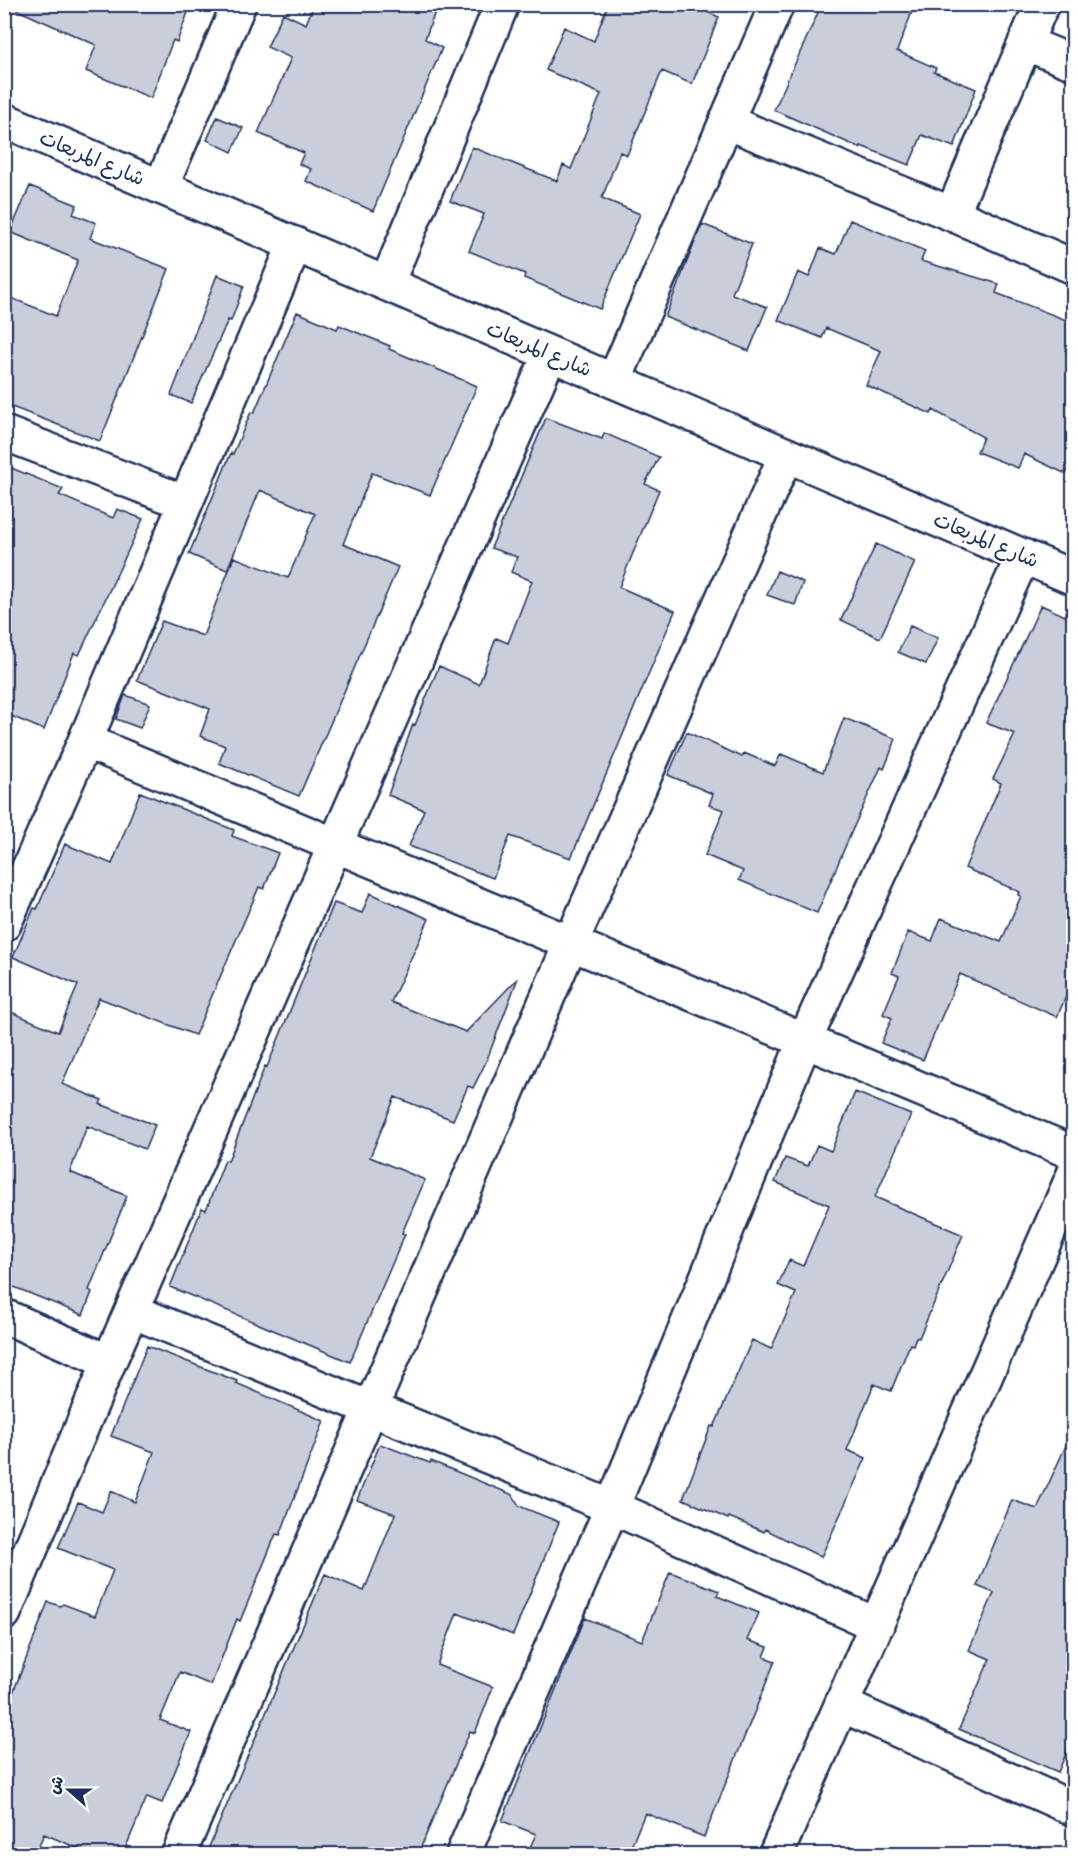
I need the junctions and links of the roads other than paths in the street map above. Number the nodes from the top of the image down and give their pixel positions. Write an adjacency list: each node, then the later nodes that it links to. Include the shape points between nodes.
1 (239, 4): 9 (street)
2 (502, 4): 13 (street)
3 (777, 4): 8 (street)
4 (1041, 4): 5 (street)
5 (1025, 43): 6 (street); 10 (street)
6 (1074, 63)
7 (4, 120): 9 (street, شارع المربعات)
8 (728, 122): 10 (street); 15 (street)
9 (161, 187): 11 (street, شارع المربعات)
10 (952, 214): 12 (street)
11 (295, 244): 13 (street, شارع المربعات); 18 (street)
12 (1074, 267)
13 (387, 283): 14 (street, شارع المربعات)
14 (550, 354): 15 (street, شارع المربعات); 22 (street)
15 (614, 381): 17 (street, شارع المربعات)
16 (4, 433): 18 (street)
17 (786, 455): 19 (street, شارع المربعات); 24 (street)
18 (184, 502): 21 (street)
19 (1023, 556): 20 (street, شارع المربعات); 25 (street)
20 (1074, 578)
21 (85, 741): 22 (street); 23 (street)
22 (335, 847): 24 (street); 29 (street)
23 (4, 924)
24 (570, 945): 25 (street); 32 (street)
25 (805, 1040): 26 (street); 33 (street)
26 (1074, 1153)
27 (1074, 1174): 28 (street)
28 (1067, 1208): 35 (street)
29 (132, 1311): 31 (street); 32 (street)
30 (4, 1316): 31 (street)
31 (109, 1362): 34 (street)
32 (372, 1411): 33 (street); 38 (street)
33 (612, 1507): 35 (street); 39 (street)
34 (4, 1613)
35 (877, 1625): 36 (street)
36 (842, 1705): 37 (street); 40 (street)
37 (1074, 1809)
38 (179, 1854)
39 (463, 1854)
40 (776, 1854)

